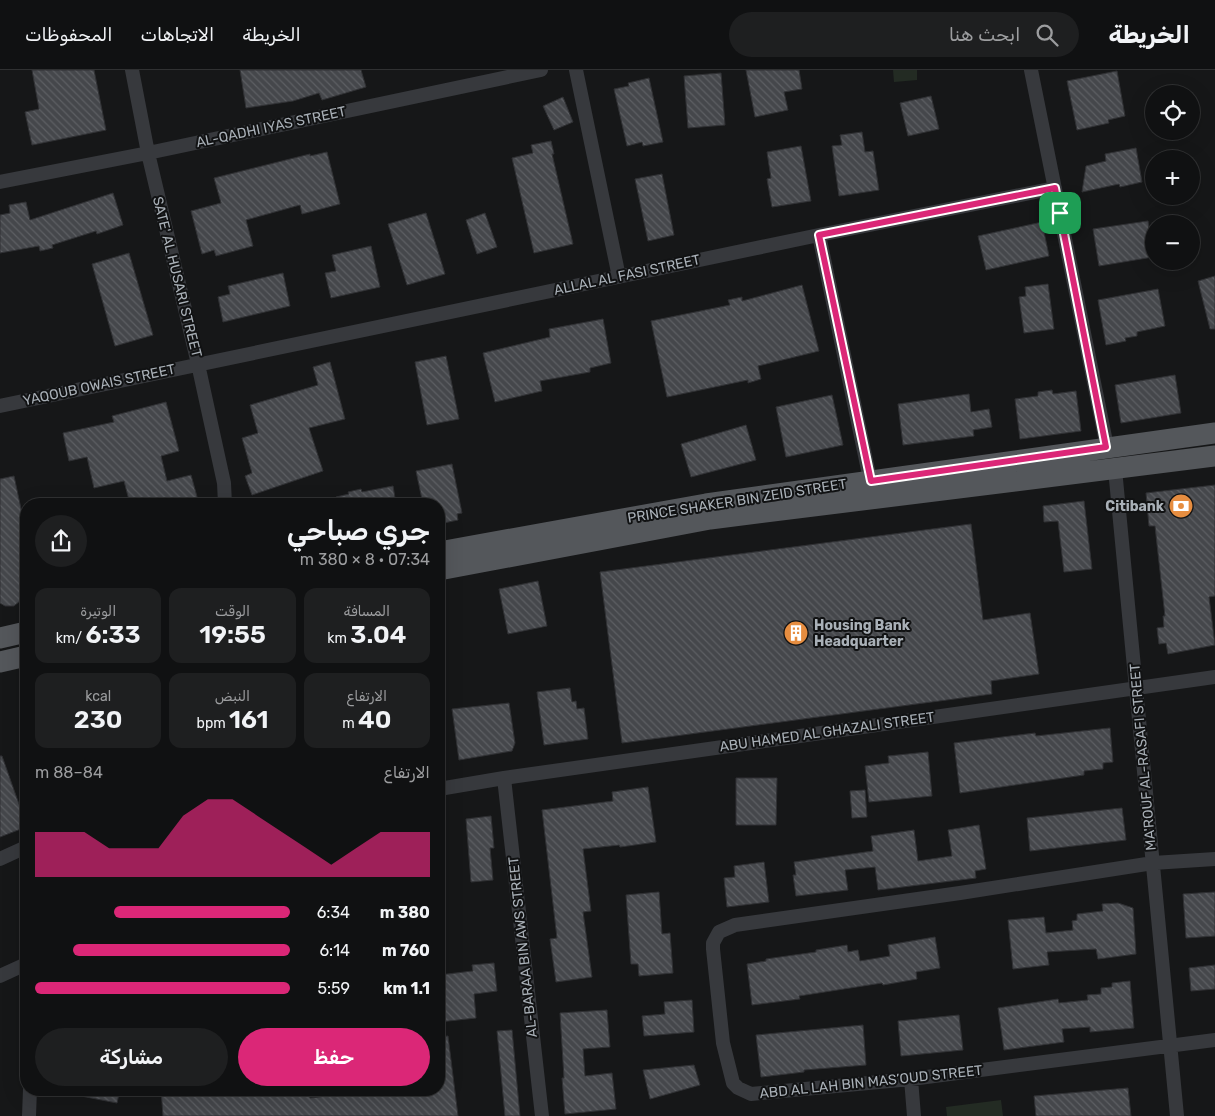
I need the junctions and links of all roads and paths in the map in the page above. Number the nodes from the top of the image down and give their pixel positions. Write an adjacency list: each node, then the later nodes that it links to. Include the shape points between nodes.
1 (132, 70): 5 (street, SATE' AL HUSARI STREET)
2 (541, 70): 5 (street, AL-QADHI IYAS STREET)
3 (576, 70): 9 (street)
4 (1031, 70): 7 (street)
5 (148, 153): 6 (street, AL-QADHI IYAS STREET); 10 (street, SATE' AL HUSARI STREET)
6 (0, 182)
7 (1055, 188): 8 (street, ALLAL AL FASI STREET); 13 (street)
8 (819, 235): 9 (street, ALLAL AL FASI STREET); 17 (street)
9 (619, 277): 10 (street, ALLAL AL FASI STREET)
10 (198, 364): 11 (street, YAQOUB OWAIS STREET); 16 (street, SATE' AL HUSARI STREET)
11 (0, 406)
12 (1215, 433): 13 (main road, PRINCE SHAKER BIN ZEID STREET)
13 (1106, 447): 17 (main road, PRINCE SHAKER BIN ZEID STREET)
14 (1215, 456): 15 (main road, PRINCE SHAKER BIN ZEID STREET)
15 (1115, 469): 17 (main road, PRINCE SHAKER BIN ZEID STREET); 27 (street, MA'ROUF AL-RASAFI STREET)
16 (224, 483): 18 (street); 19 (street)
17 (872, 490): 20 (main road, PRINCE SHAKER BIN ZEID STREET, via 706,504); 21 (main road, PRINCE SHAKER BIN ZEID STREET)
18 (225, 498)
19 (231, 498)
20 (445, 551)
21 (445, 569)
22 (20, 633): 23 (main road)
23 (0, 638)
24 (20, 657): 25 (main road)
25 (0, 662)
26 (1215, 677): 27 (street, ABU HAMED AL GHAZALI STREET)
27 (1136, 688): 28 (street, ABU HAMED AL GHAZALI STREET); 33 (street, MA'ROUF AL-RASAFI STREET)
28 (504, 778): 29 (street, ABU HAMED AL GHAZALI STREET); 41 (street, AL-BARAA BIN AWS STREET)
29 (445, 789)
30 (20, 850): 31 (street)
31 (0, 859)
32 (1215, 859): 33 (street, ABD AL LAH BIN MAS’OUD STREET)
33 (1153, 863): 37 (street, MA'ROUF AL-RASAFI STREET); 38 (street, ABD AL LAH BIN MAS’OUD STREET, via 735,925 719,932 713,943 719,1009 730,1076 738,1088 751,1094)
34 (20, 967): 35 (street)
35 (0, 976)
36 (1215, 1040): 37 (street, ABD AL LAH BIN MAS’OUD STREET)
37 (1170, 1045): 38 (street, ABD AL LAH BIN MAS’OUD STREET); 43 (street, MA'ROUF AL-RASAFI STREET)
38 (911, 1080): 42 (street)
39 (30, 1096): 40 (street)
40 (29, 1116)
41 (542, 1116)
42 (914, 1116)
43 (1177, 1116)

